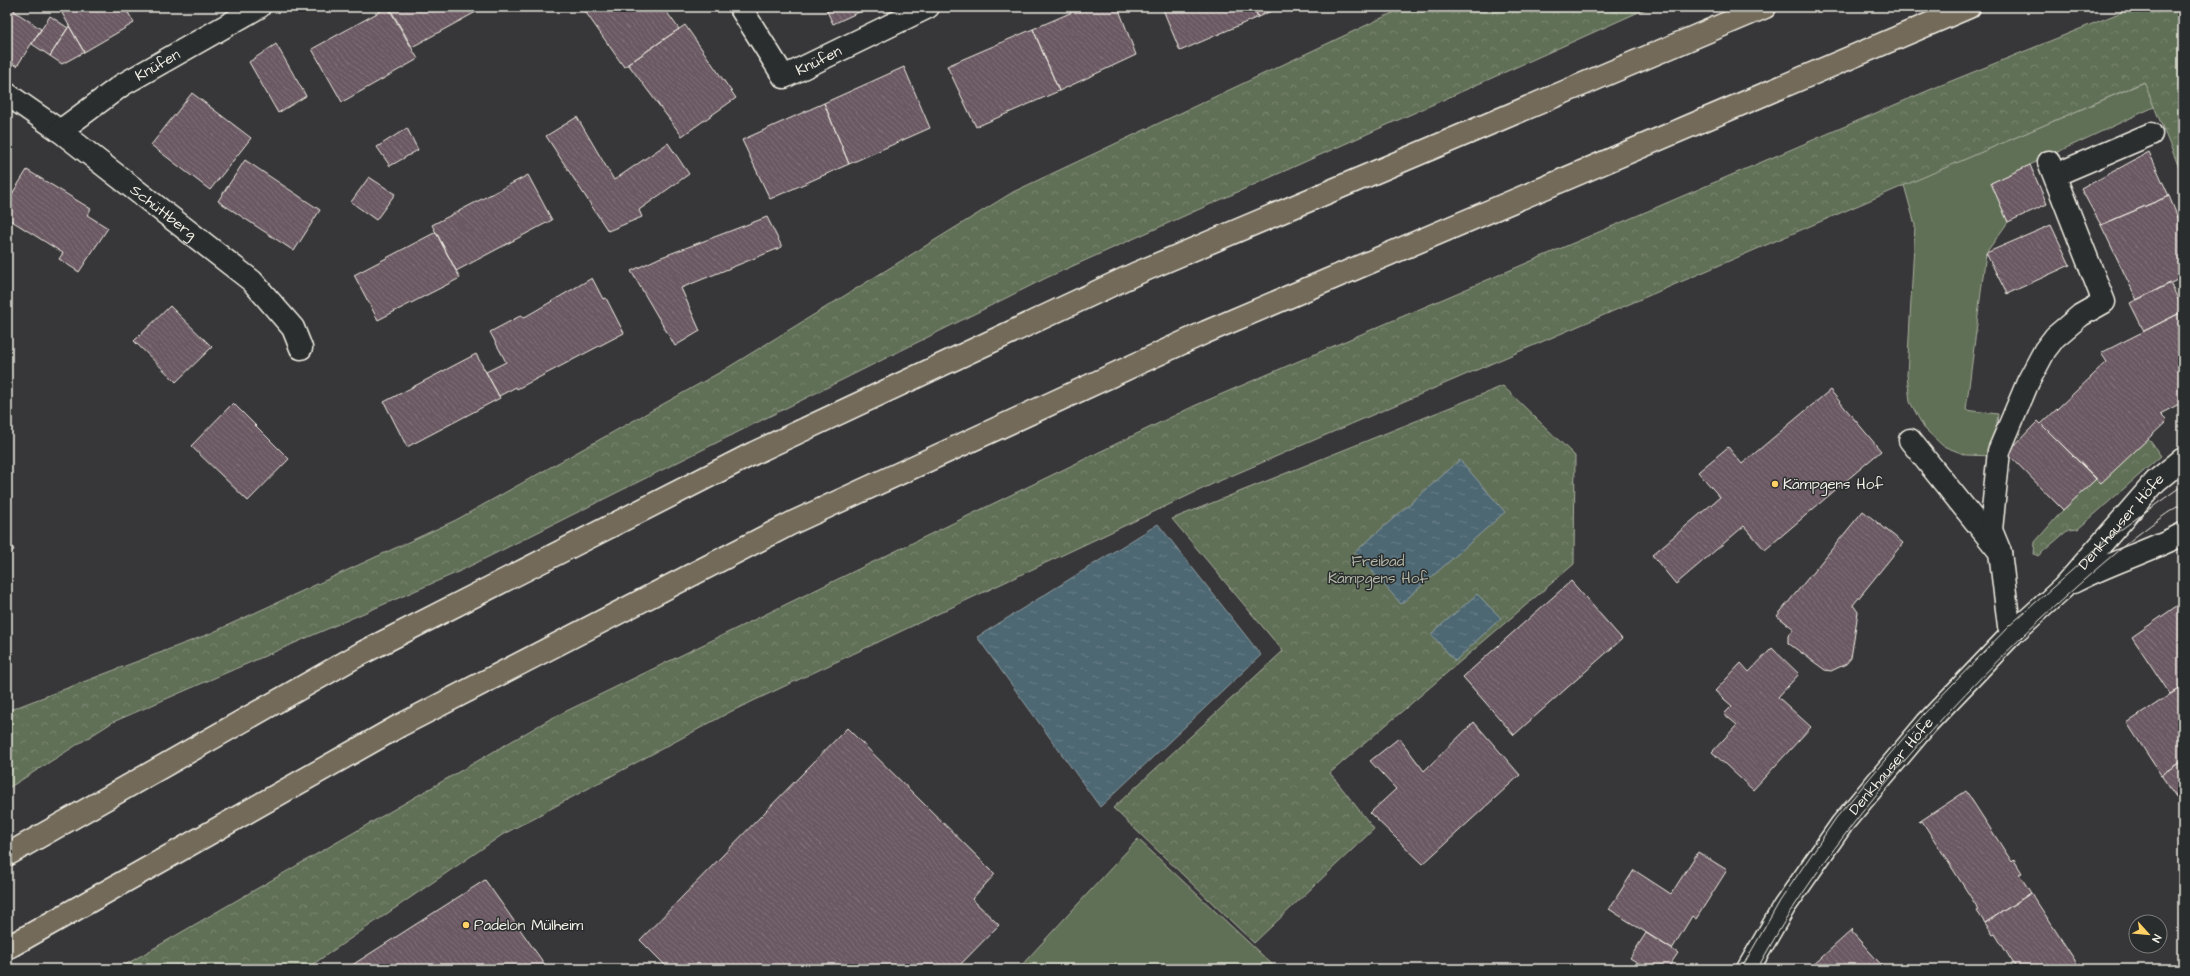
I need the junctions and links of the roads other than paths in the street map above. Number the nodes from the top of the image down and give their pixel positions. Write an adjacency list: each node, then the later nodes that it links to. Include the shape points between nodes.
1 (259, 7): 7 (street, Knüfen, via 122,85)
2 (740, 7): 3 (street, Knüfen, via 784,77)
3 (928, 7)
4 (1765, 7): 16 (highway, via 1135,274 754,453 362,653)
5 (1969, 7): 17 (highway, via 1213,329 794,522 399,726)
6 (7, 94): 7 (street, Schüttberg)
7 (60, 131): 9 (street, Schüttberg, via 252,281 293,328)
8 (2150, 134): 13 (street, via 2052,169 2104,302 2081,315 2054,337 2028,382 1999,451 1991,530)
9 (301, 348)
10 (1910, 440): 13 (street)
11 (2183, 459): 14 (street, Denkhauser Höfe, via 2156,481)
12 (2183, 534): 14 (street, Denkhauser Höfe, via 2092,572)
13 (2000, 552): 15 (street)
14 (2063, 588): 15 (street, Denkhauser Höfe)
15 (2012, 634): 18 (street, Denkhauser Höfe, via 1927,722 1842,824 1784,906)
16 (7, 854)
17 (7, 948)
18 (1748, 969)

